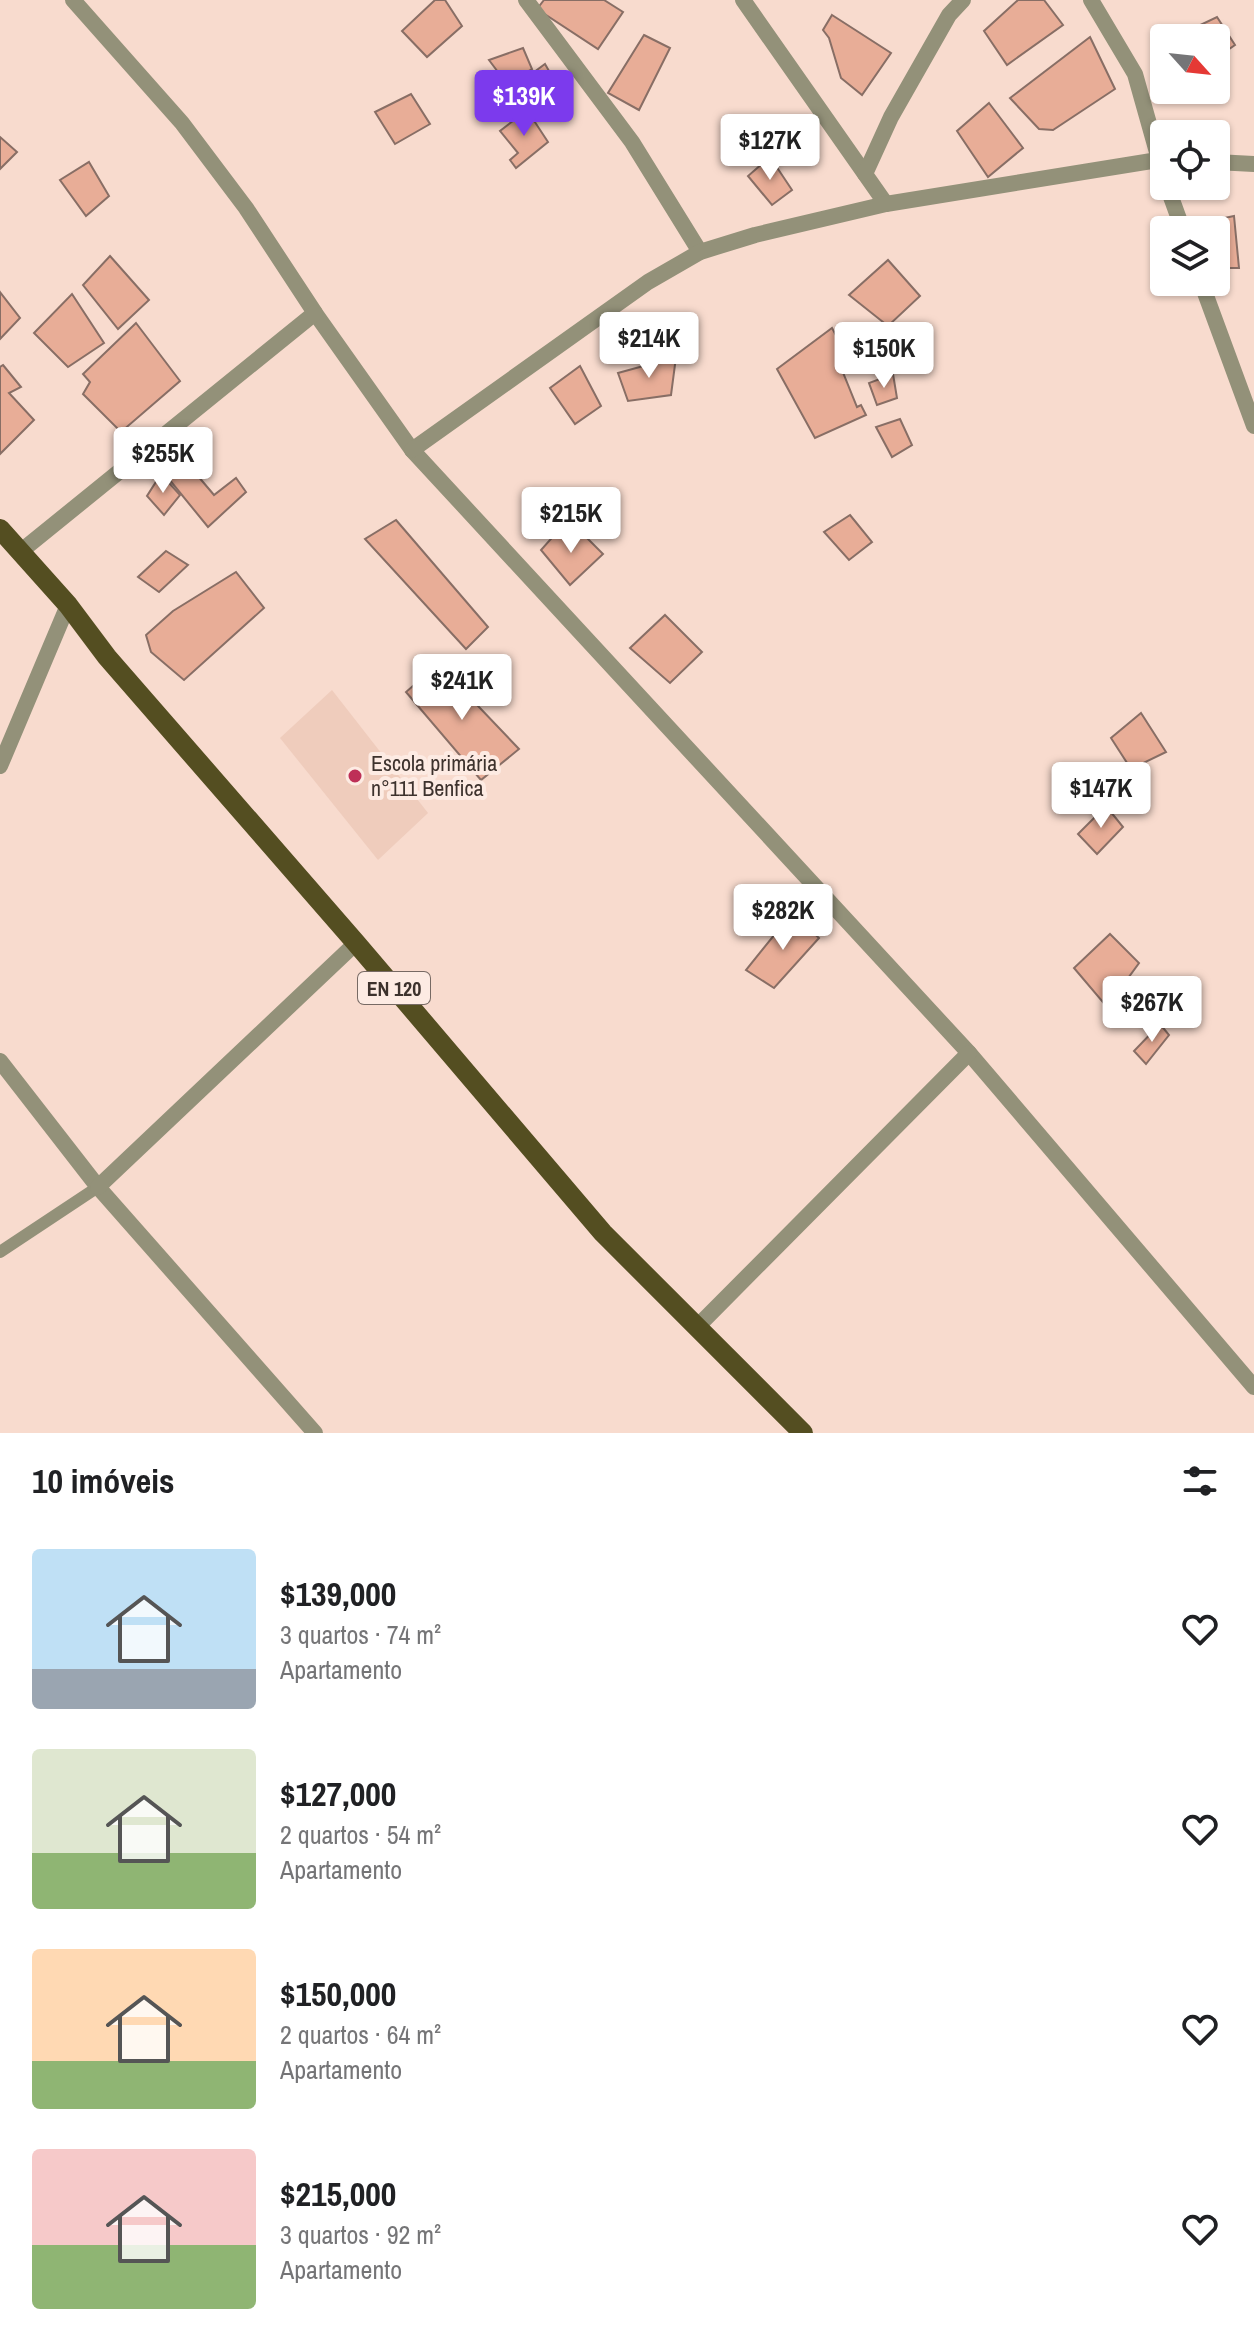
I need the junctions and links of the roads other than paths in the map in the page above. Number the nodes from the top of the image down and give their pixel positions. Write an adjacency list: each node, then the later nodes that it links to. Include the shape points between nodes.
1 (73, 0): 14 (street, via 182,123)
2 (526, 0): 12 (street, via 632,142)
3 (743, 0): 10 (street)
4 (963, 0): 10 (street, via 949,15 891,117)
5 (1091, 0): 6 (street, via 1135,74)
6 (1150, 123)
7 (1150, 161): 11 (street)
8 (1230, 163): 9 (street)
9 (1254, 164)
10 (865, 174): 11 (street)
11 (886, 204): 12 (street)
12 (700, 252): 16 (street, via 648,282)
13 (1206, 296): 15 (street)
14 (315, 313): 16 (street); 18 (street)
15 (1254, 426)
16 (412, 450): 22 (street)
17 (0, 529): 18 (main road, EN 120)
18 (20, 552): 19 (main road, EN 120)
19 (68, 605): 20 (street); 21 (main road, EN 120, via 107,657)
20 (0, 766)
21 (356, 943): 24 (street); 26 (main road, EN 120, via 603,1233)
22 (969, 1053): 26 (street); 27 (street)
23 (0, 1061): 24 (street)
24 (98, 1187): 25 (lane); 28 (street)
25 (0, 1252)
26 (696, 1328): 29 (main road, EN 120)
27 (1254, 1387)
28 (315, 1433)
29 (803, 1433)

